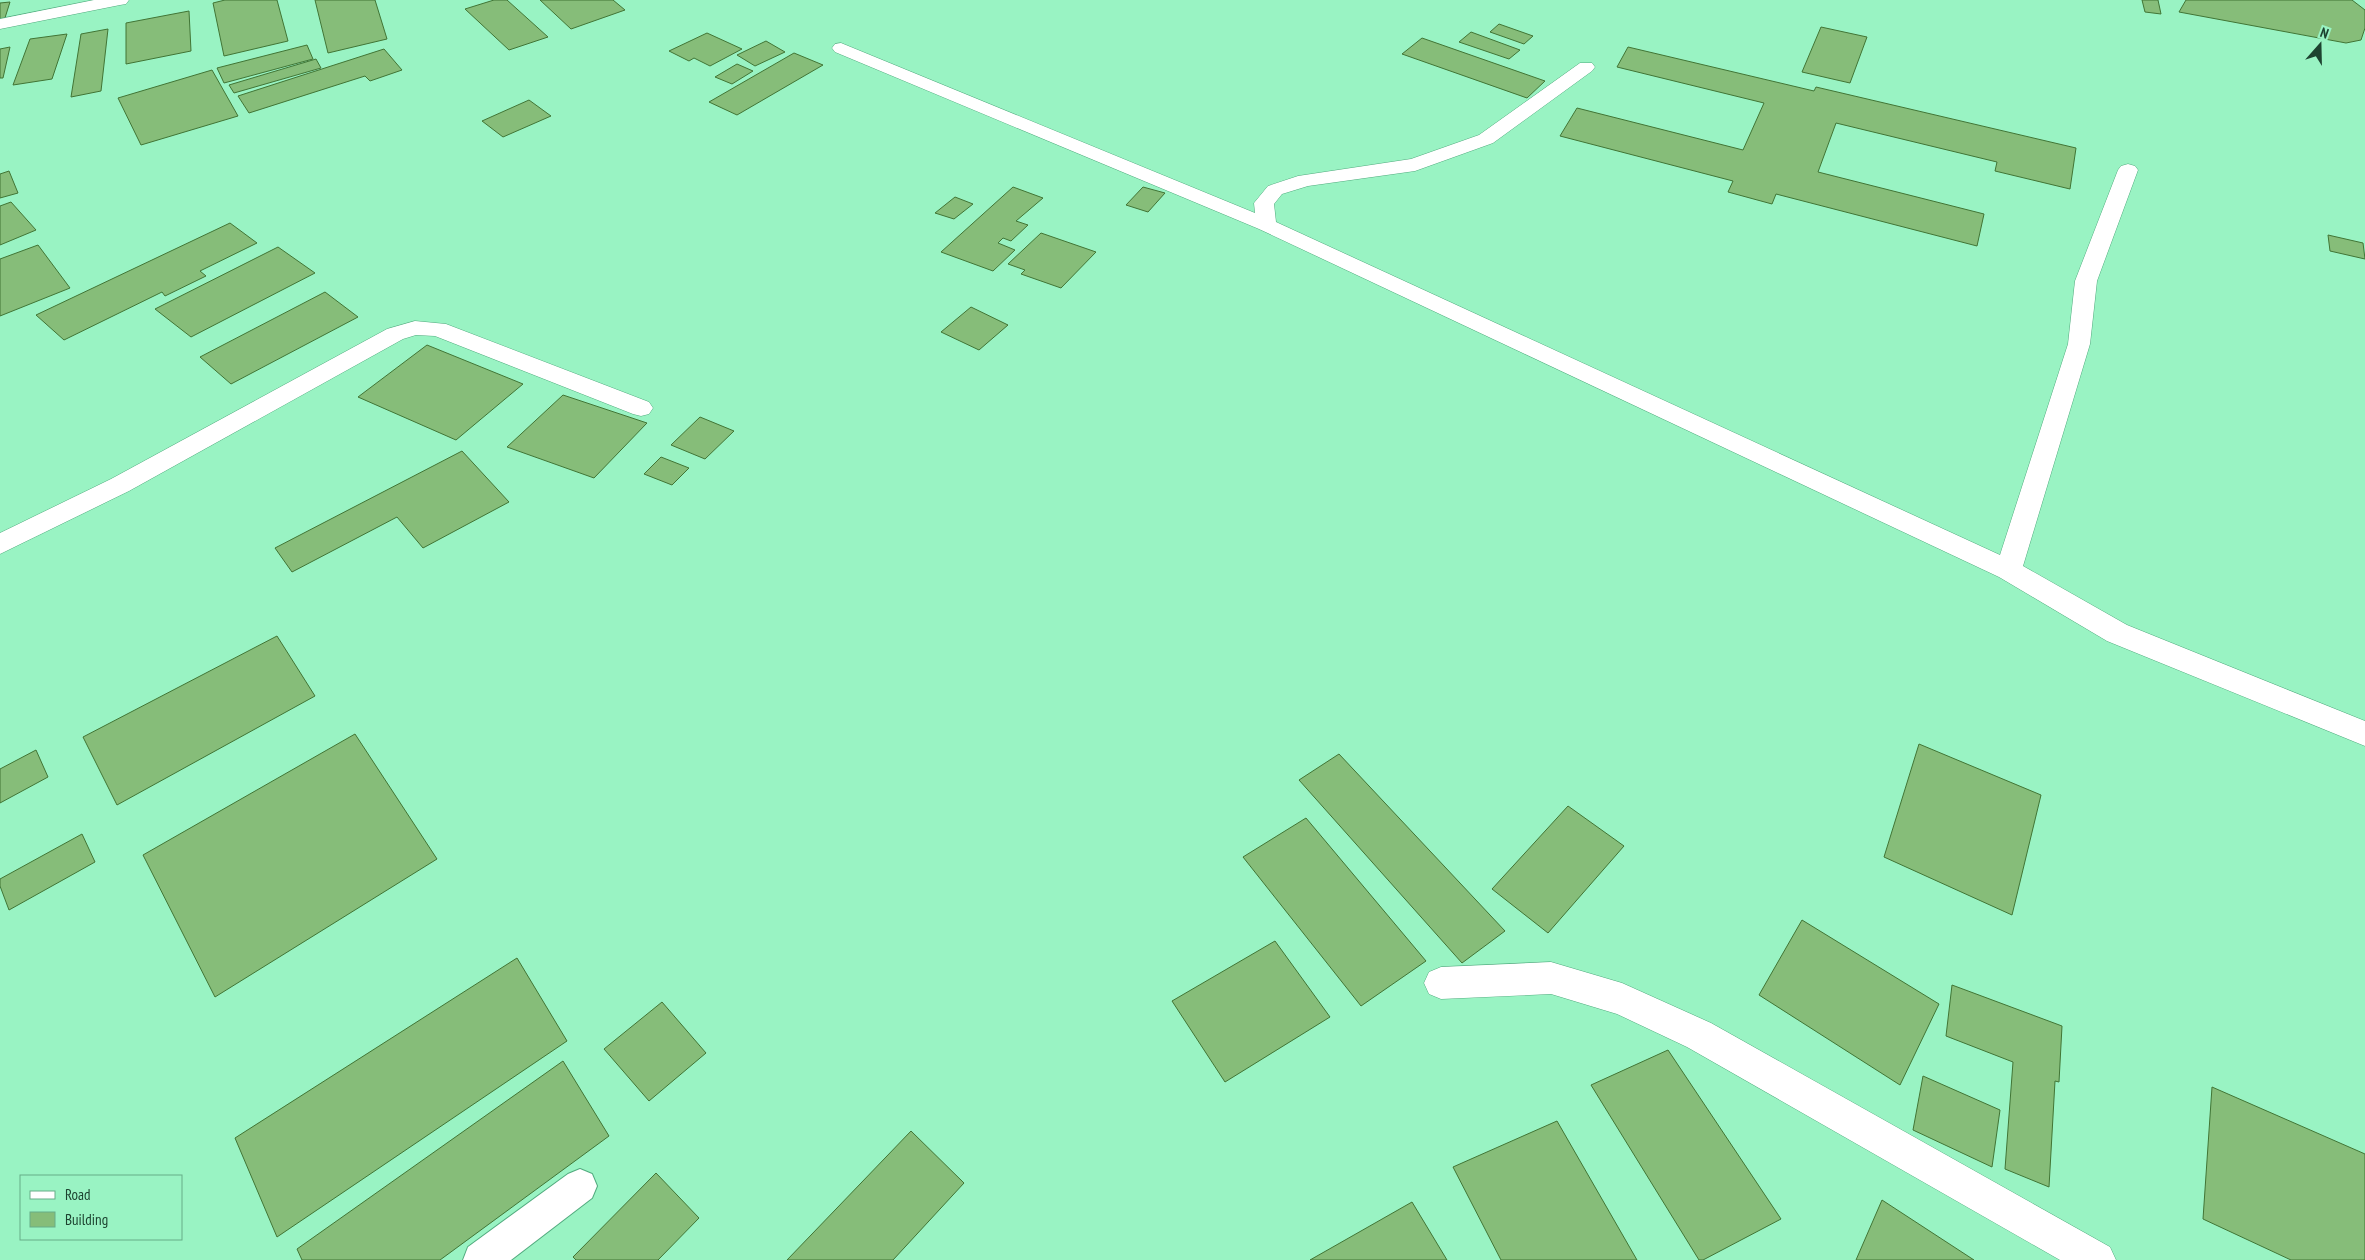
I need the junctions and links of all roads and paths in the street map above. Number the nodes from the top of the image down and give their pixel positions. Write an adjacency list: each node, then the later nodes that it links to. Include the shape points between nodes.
1 (120, 0): 2 (street)
2 (0, 24)
3 (841, 48): 6 (street)
4 (1586, 67): 6 (street, via 1486,139 1415,165 1305,180 1275,190 1264,203)
5 (2128, 170): 9 (street, via 2086,281 2079,344)
6 (1266, 225): 9 (street)
7 (641, 408): 8 (street, via 438,329 415,328 396,334 120,485)
8 (0, 544)
9 (2008, 570): 10 (street, via 2117,633)
10 (2365, 734)
11 (1441, 983): 14 (street, via 1551,978 1622,1000 1699,1035)
12 (580, 1186): 13 (lane)
13 (481, 1260)
14 (2097, 1260)

